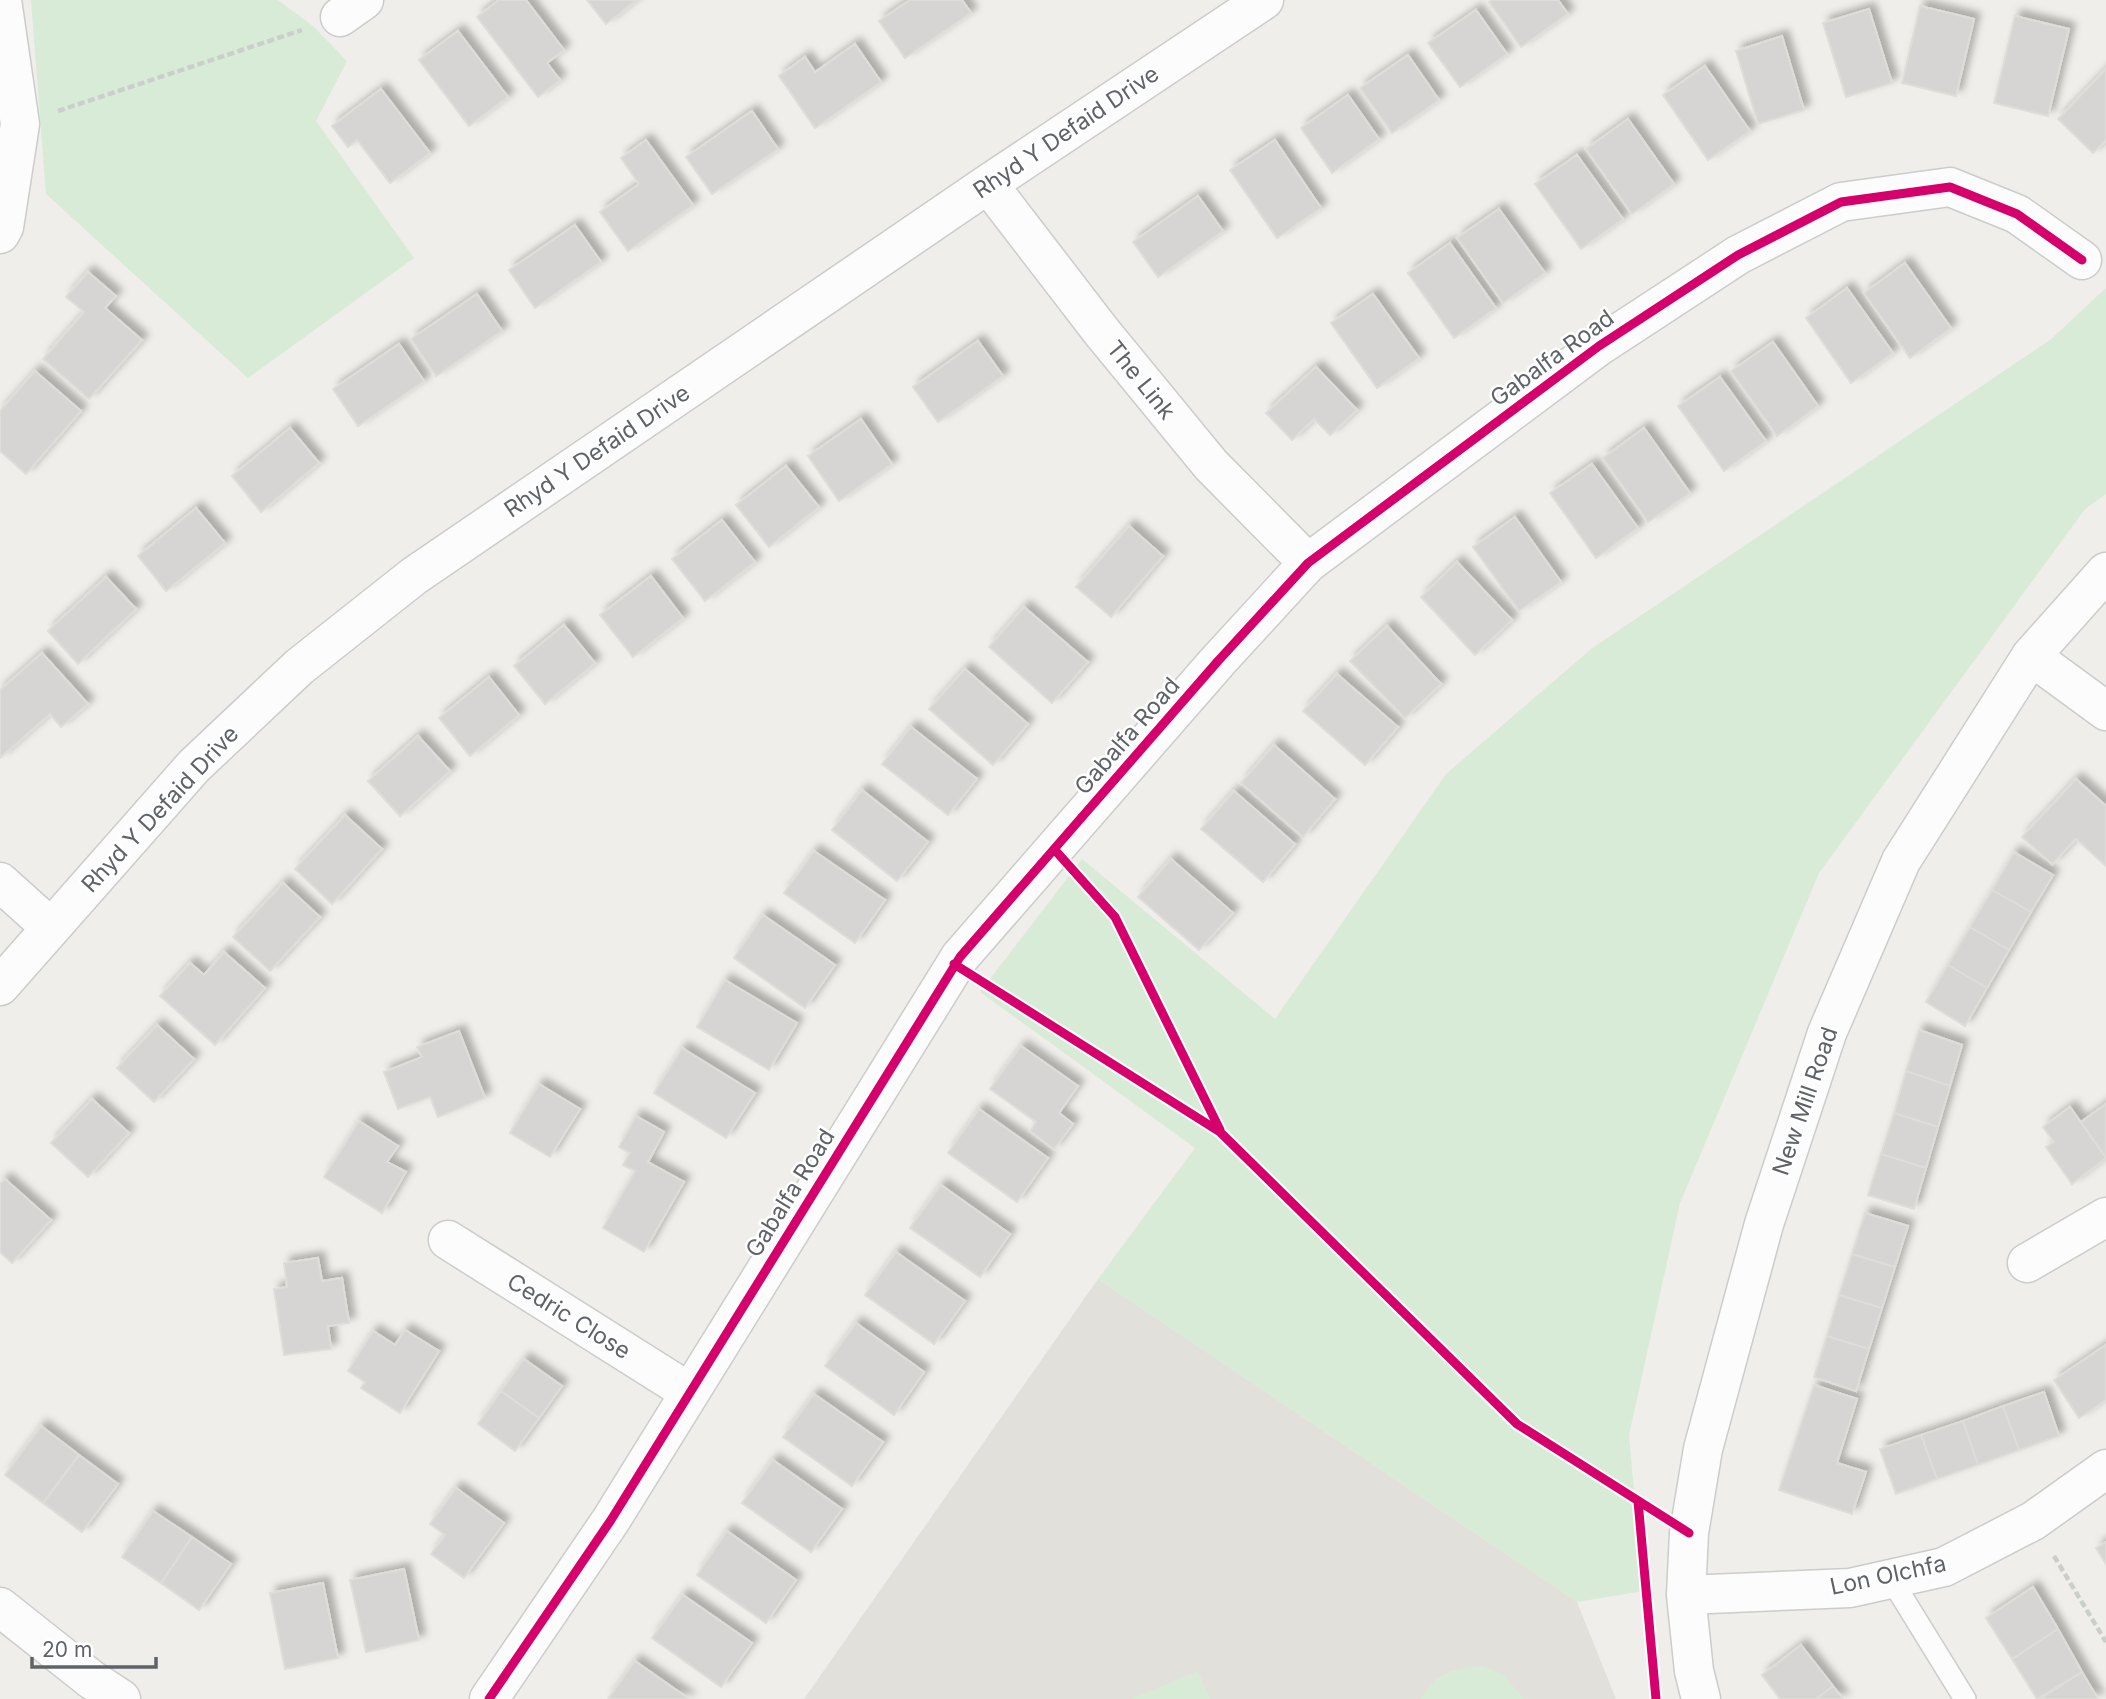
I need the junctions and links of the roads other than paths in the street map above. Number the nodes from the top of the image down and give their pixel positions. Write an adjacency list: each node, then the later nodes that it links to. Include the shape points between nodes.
1 (2, 0): 4 (street, via 20,124)
2 (1264, 0): 3 (street, Rhyd Y Defaid Drive)
3 (988, 184): 6 (street, The Link, via 1211,465); 11 (street, Rhyd Y Defaid Drive, via 414,576 299,667 194,766)
4 (0, 234)
5 (2081, 260): 6 (street, Gabalfa Road, via 2017,214 1950,187 1841,202 1738,256 1599,346)
6 (1308, 563): 16 (street, Gabalfa Road, via 960,957)
7 (2106, 572): 8 (street, New Mill Road)
8 (2031, 656): 9 (street); 19 (street, New Mill Road, via 1901,861 1826,1033 1763,1224 1703,1449 1689,1534)
9 (2106, 711)
10 (0, 882): 11 (street)
11 (50, 927): 12 (street, Rhyd Y Defaid Drive)
12 (0, 986)
13 (2106, 1217): 15 (street)
14 (448, 1240): 16 (street, Cedric Close)
15 (2027, 1263)
16 (689, 1392): 22 (street, Gabalfa Road, via 611,1520)
17 (2106, 1469): 18 (street, Lon Olchfa, via 2033,1521 1944,1567)
18 (1891, 1579): 19 (street, Lon Olchfa, via 1850,1588); 24 (lane)
19 (1686, 1595): 23 (street, New Mill Road)
20 (0, 1607): 21 (street)
21 (97, 1693)
22 (489, 1699)
23 (1701, 1699)
24 (1965, 1699)

